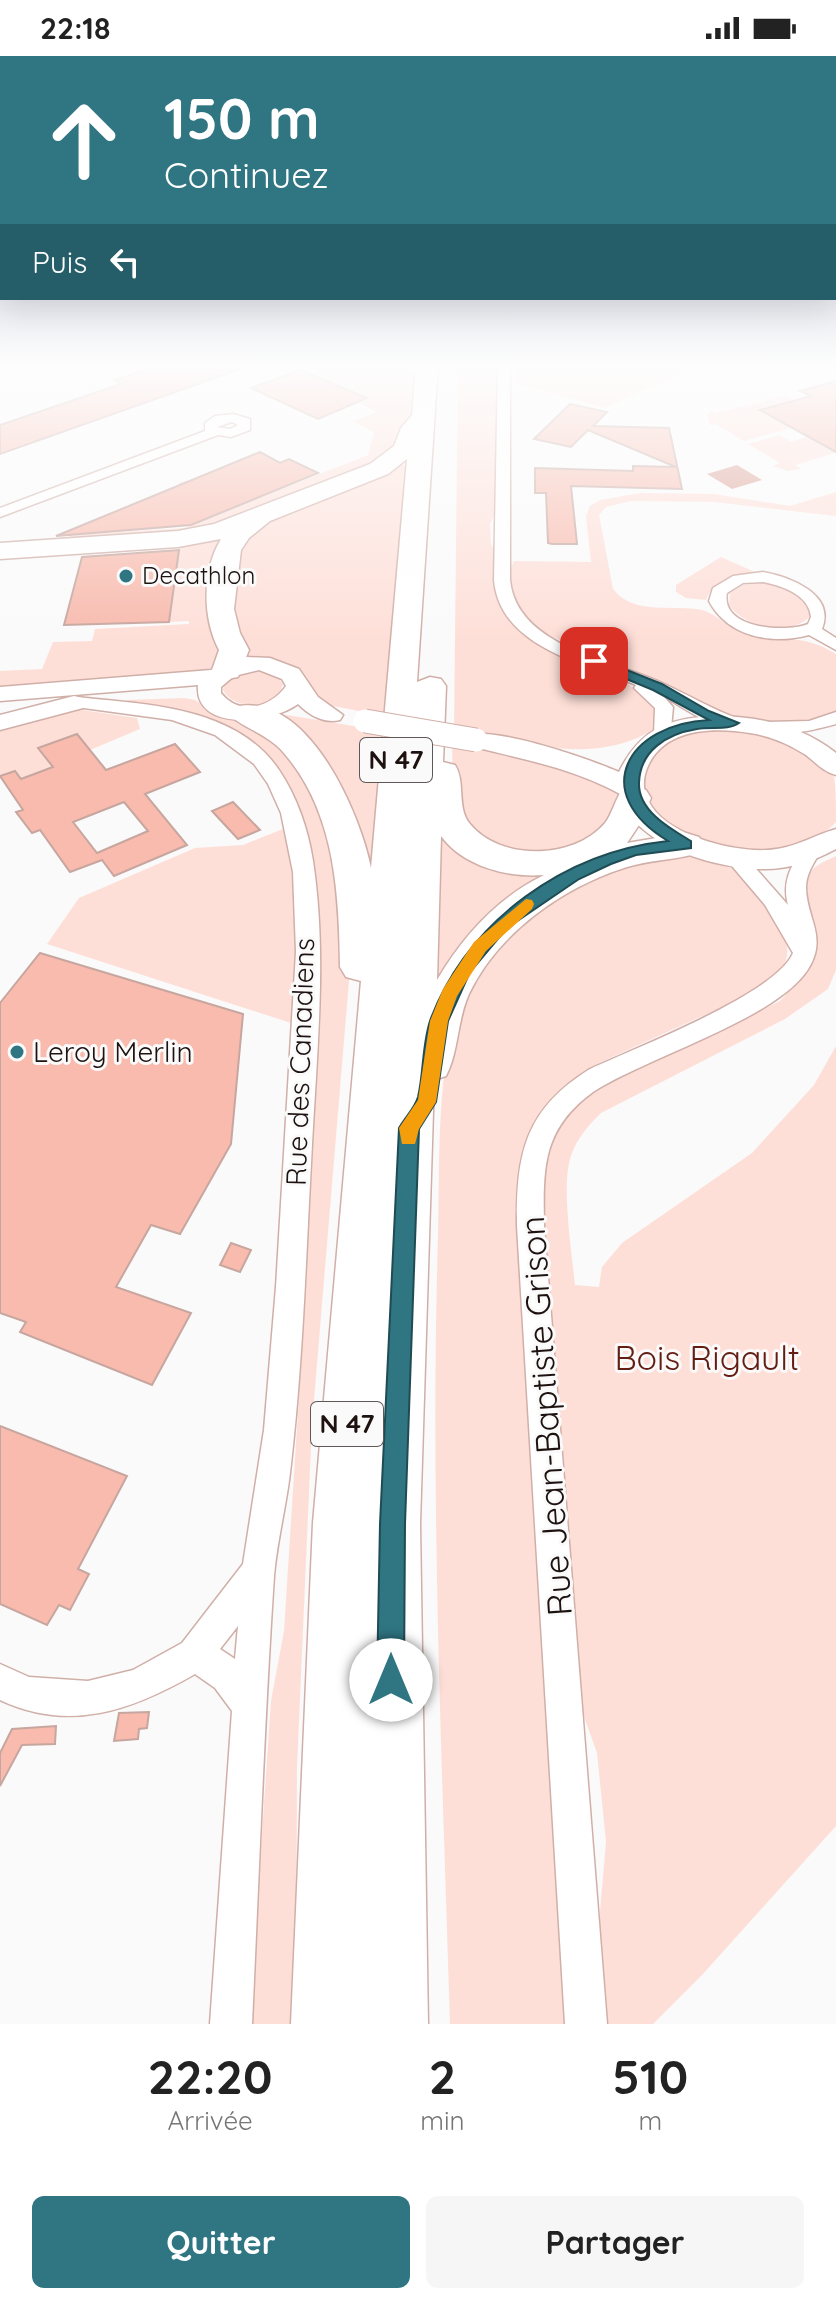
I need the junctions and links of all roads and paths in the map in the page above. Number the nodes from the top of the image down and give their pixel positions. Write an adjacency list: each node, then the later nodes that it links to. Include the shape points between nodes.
1 (148, 457): 6 (street)
2 (395, 457): 7 (highway, via 379,469)
3 (420, 457): 32 (highway, N 47)
4 (442, 457): 10 (highway)
5 (503, 457): 12 (street, via 506,605 534,633)
6 (0, 513)
7 (264, 513): 8 (highway, via 196,537); 13 (highway, via 238,533 228,550 220,609 234,650)
8 (0, 551)
9 (811, 629): 9 (street, via 825,619 827,610 823,600 799,584 750,577 719,591 719,609 747,628 785,634); 11 (street)
10 (432, 632)
11 (836, 645)
12 (618, 671): 21 (street); 23 (street, via 664,707)
13 (217, 680): 14 (street, via 246,664 272,665 291,674); 15 (street); 16 (street); 17 (street, via 220,708)
14 (296, 689): 17 (street, via 285,703); 18 (street)
15 (0, 694)
16 (75, 702): 20 (street); 33 (street, Rue des Canadiens, via 182,717 244,744 279,789 296,832 304,871 306,1012 286,1366)
17 (260, 711): 18 (street); 32 (highway, via 292,740 330,791 348,837 360,945 357,1062)
18 (331, 715): 24 (street, bridge)
19 (836, 718): 22 (street, via 810,726)
20 (0, 723)
21 (732, 723): 22 (street); 23 (street, via 695,725)
22 (767, 728): 25 (street, via 805,743)
23 (655, 740): 24 (street, via 613,751); 26 (street, via 632,766)
24 (543, 753): 26 (street, via 590,767)
25 (836, 767)
26 (633, 794): 28 (street, via 651,821); 32 (highway, N 47, via 624,824 587,853 537,863 480,850 458,833 446,813 442,712 430,678)
27 (836, 838): 29 (street)
28 (686, 845): 30 (street); 32 (highway, via 634,850 606,860 501,924 449,994 439,1021 427,1102)
29 (809, 854): 30 (street); 31 (street, via 795,888 807,934)
30 (736, 859): 31 (street, via 780,908)
31 (802, 955): 40 (street, Rue Jean-Baptiste Grison, via 799,970 783,986 576,1090 546,1122 538,1140 531,1198 535,1290)
32 (391, 1116): 38 (highway, N 47, via 355,1305 341,1523); 39 (highway, N 47)
33 (258, 1571): 34 (street); 36 (street, Rue des Canadiens)
34 (194, 1655): 35 (street, via 139,1686 88,1699 28,1695); 36 (street, via 217,1664 241,1688)
35 (0, 1682)
36 (251, 1714): 37 (street, Rue des Canadiens)
37 (231, 2024)
38 (327, 2024)
39 (392, 2024)
40 (586, 2024)

